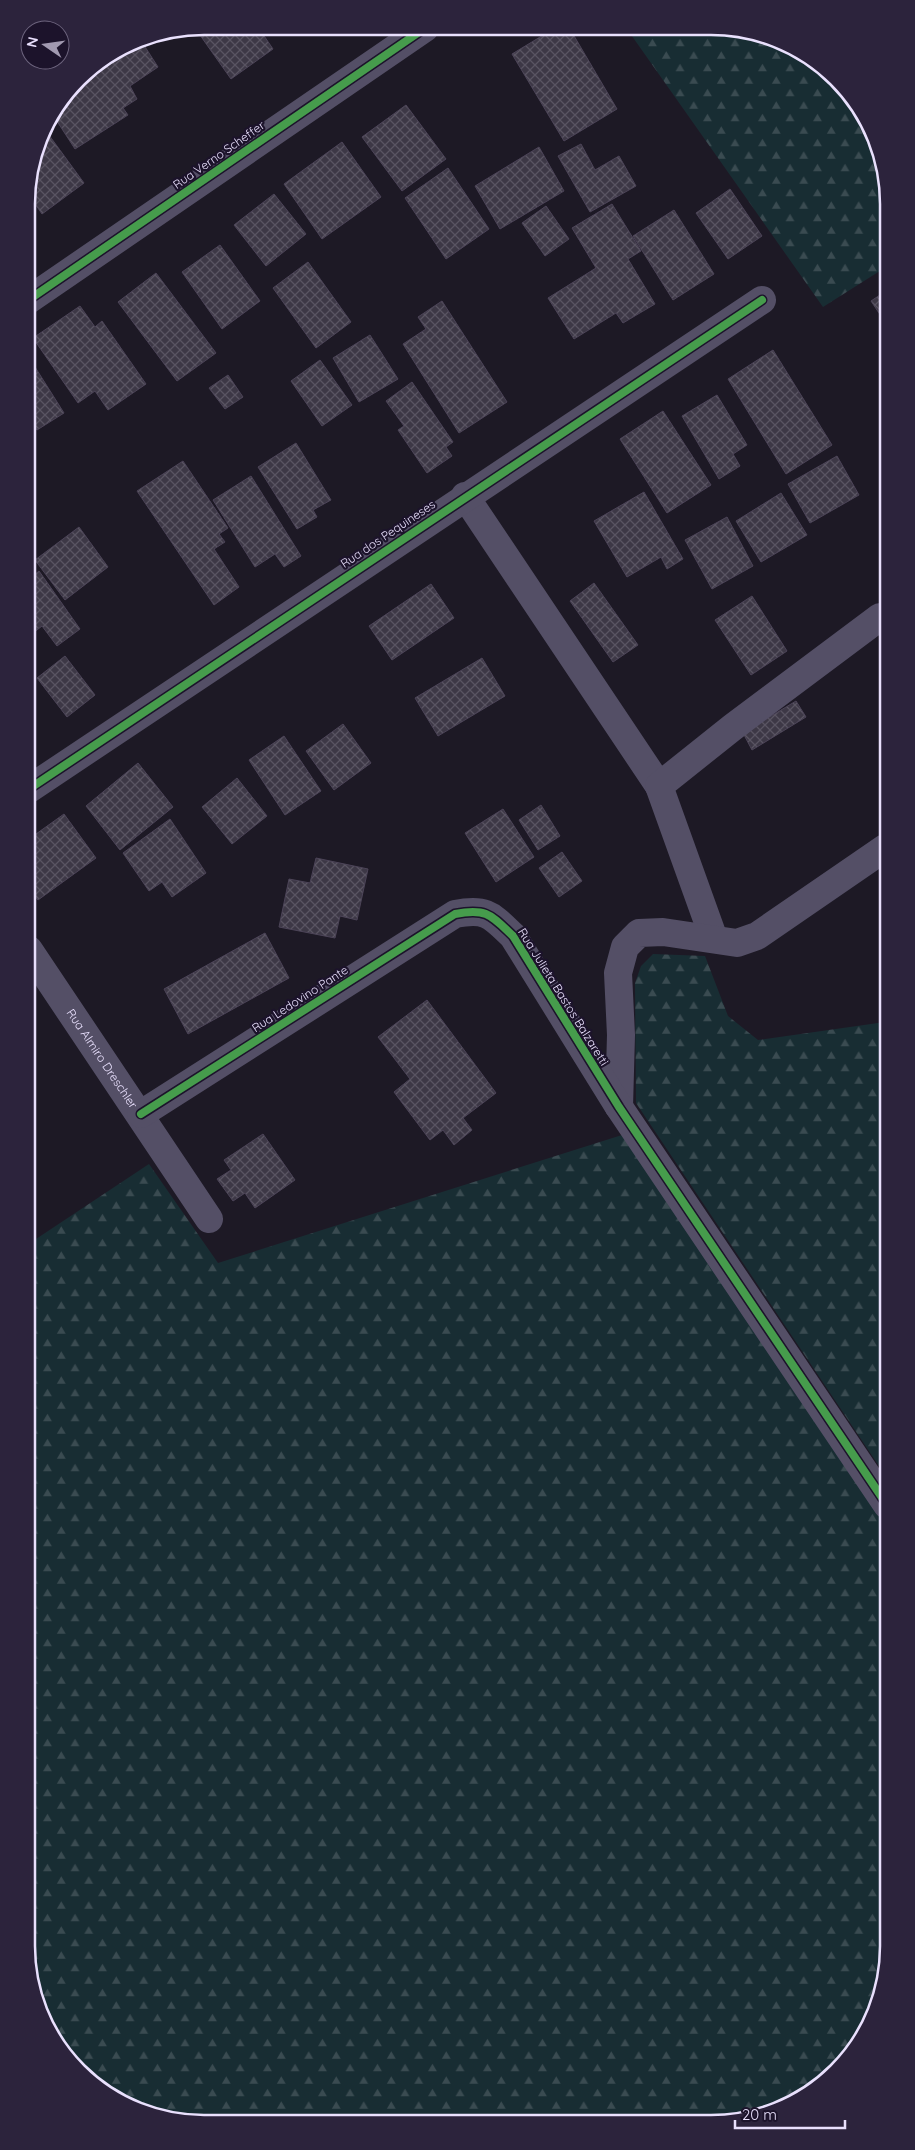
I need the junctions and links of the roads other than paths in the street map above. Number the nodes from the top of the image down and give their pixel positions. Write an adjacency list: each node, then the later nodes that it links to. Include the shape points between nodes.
1 (414, 35): 2 (street, Rua Verno Scheffer)
2 (35, 295)
3 (762, 300): 4 (street, Rua dos Pequineses)
4 (465, 496): 6 (street, Rua dos Pequineses); 7 (street)
5 (880, 617): 7 (street)
6 (35, 784)
7 (659, 786): 10 (street)
8 (880, 851): 10 (street, via 757,936 737,943)
9 (475, 910): 12 (street, Rua Julieta Bastos Balzaretti, via 494,918 514,936); 13 (street, Rua Ledovino Pante, via 455,914)
10 (714, 939): 12 (street, via 663,932 639,933 625,947 618,973 621,1035)
11 (35, 959): 13 (street, Rua Almiro Dreschler)
12 (619, 1108): 15 (street, Rua Julieta Bastos Balzaretti)
13 (141, 1114): 14 (street, Rua Almiro Dreschler)
14 (209, 1220)
15 (880, 1495)

